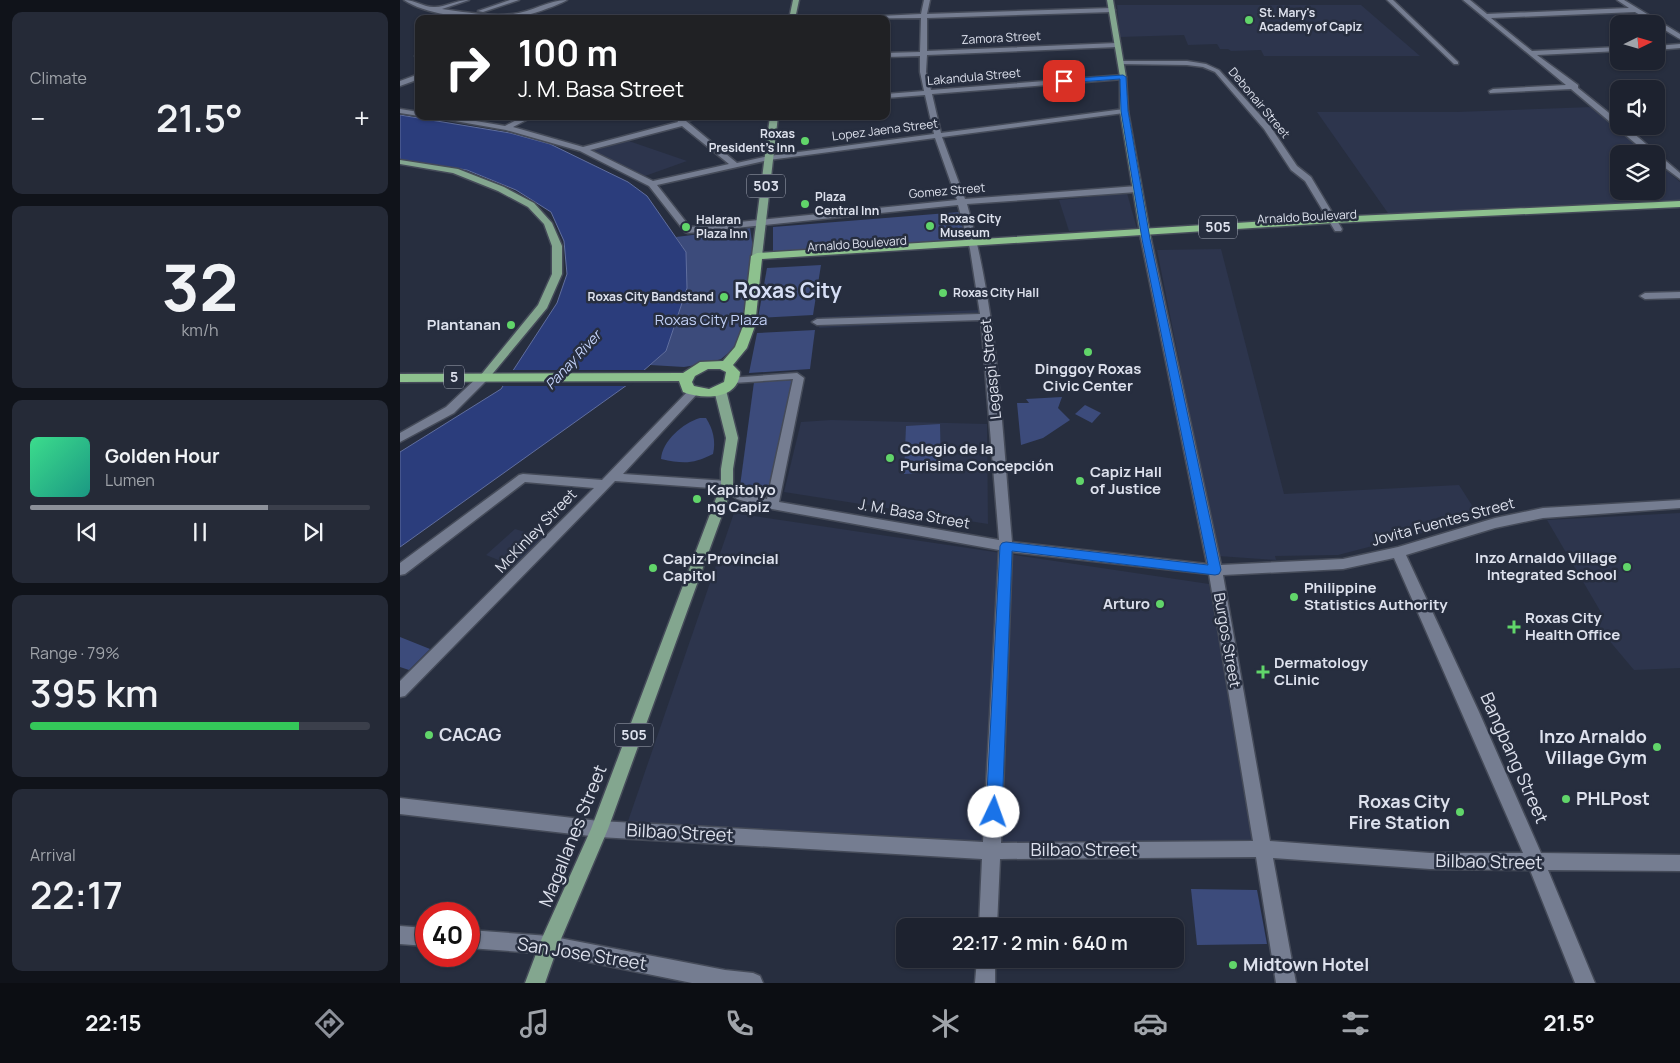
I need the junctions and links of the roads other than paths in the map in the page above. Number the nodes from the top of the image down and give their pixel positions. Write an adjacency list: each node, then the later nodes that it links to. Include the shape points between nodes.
1 (466, 0): 11 (street)
2 (516, 0): 14 (street)
3 (564, 0): 16 (street)
4 (796, 0): 17 (main road)
5 (927, 0): 18 (street, Legaspi Street)
6 (1110, 0): 12 (main road)
7 (1390, 0): 30 (street)
8 (1466, 0): 19 (street)
9 (1620, 0): 13 (street)
10 (411, 1): 11 (street)
11 (433, 9): 14 (street)
12 (1112, 10): 18 (street); 22 (main road)
13 (1636, 10): 19 (street); 21 (street)
14 (469, 14): 15 (street)
15 (492, 15)
16 (517, 15)
17 (793, 15)
18 (924, 16): 20 (street); 27 (street, Legaspi Street)
19 (1485, 16): 26 (street)
20 (890, 17)
21 (1680, 37)
22 (1117, 45): 27 (street, Zamora Street); 29 (main road)
23 (1680, 46): 24 (street)
24 (1665, 47)
25 (1610, 49): 26 (street)
26 (1529, 53): 34 (street)
27 (923, 54): 28 (street, Zamora Street); 36 (street, Legaspi Street)
28 (890, 55)
29 (1121, 63): 31 (main road); 61 (street, Debonair Street, via 1187,63 1217,71 1267,128 1294,168 1308,179)
30 (1456, 63)
31 (1123, 77): 36 (street, Lakandula Street); 39 (main road)
32 (415, 78): 33 (street)
33 (400, 84)
34 (1575, 87): 35 (street); 41 (street)
35 (1493, 91)
36 (926, 93): 37 (street, Lakandula Street); 48 (street, Legaspi Street)
37 (890, 96)
38 (400, 111): 40 (street)
39 (1124, 111): 48 (street, Lopez Jaena Street); 57 (main road)
40 (415, 113)
41 (1610, 117)
42 (456, 120): 46 (street)
43 (522, 120): 46 (street)
44 (680, 120): 50 (street); 54 (street)
45 (774, 120): 51 (main road, 503)
46 (506, 128): 50 (street)
47 (1631, 135): 49 (street)
48 (938, 136): 51 (street, Lopez Jaena Street); 58 (street, Legaspi Street)
49 (1642, 145)
50 (583, 149): 56 (street)
51 (769, 158): 54 (street, Lopez Jaena Street); 60 (main road, 503)
52 (400, 162): 70 (main road, via 455,170 531,205 548,223 557,246 557,274 543,306)
53 (1665, 164): 55 (street)
54 (735, 165): 56 (street, Lopez Jaena Street)
55 (1680, 177)
56 (652, 184): 60 (street, Gomez Street, via 688,230)
57 (1136, 189): 58 (street, Gomez Street); 62 (main road)
58 (962, 202): 60 (street, Gomez Street); 63 (street, Legaspi Street)
59 (1679, 207): 61 (highway, Arnaldo Boulevard / 505)
60 (760, 221): 64 (main road, 503)
61 (1336, 224): 62 (highway, Arnaldo Boulevard / 505)
62 (1145, 236): 63 (highway, Arnaldo Boulevard / 505); 84 (street, Burgos Street)
63 (974, 245): 64 (highway, Arnaldo Boulevard / 505); 67 (street, Legaspi Street)
64 (756, 261): 69 (highway, via 749,326 741,348)
65 (1680, 295): 66 (street)
66 (1645, 296)
67 (986, 317): 68 (street); 81 (street, Legaspi Street)
68 (817, 322)
69 (726, 366): 71 (highway, via 705,366); 73 (highway, via 733,372)
70 (486, 376): 71 (highway, 5); 72 (highway, 5); 76 (street, via 450,410)
71 (687, 377): 75 (highway, via 686,386)
72 (400, 378)
73 (733, 380): 74 (highway); 80 (street, via 799,378)
74 (720, 390): 75 (highway); 78 (main road, Magallanes Street / 505, via 732,438)
75 (693, 392): 77 (street, McKinley Street)
76 (400, 438)
77 (608, 481): 78 (street, J. M. Basa Street); 83 (street, J. M. Basa Street, via 523,478); 85 (street, McKinley Street)
78 (726, 485): 80 (street, J. M. Basa Street, via 741,496); 87 (main road, Magallanes Street / 505)
79 (1680, 504): 82 (street, Jovita Fuentes Street, via 1543,512)
80 (772, 505): 81 (street, J. M. Basa Street)
81 (1006, 546): 84 (street, J. M. Basa Street); 89 (street, Legaspi Street)
82 (1398, 552): 84 (street, Jovita Fuentes Street, via 1343,564); 90 (street, Bangbang Street)
83 (400, 570)
84 (1215, 570): 88 (street, Burgos Street)
85 (400, 691)
86 (400, 806): 87 (street, Bilbao Street)
87 (600, 829): 89 (street, Bilbao Street); 96 (main road, Magallanes Street / 505)
88 (1262, 849): 89 (street, Bilbao Street); 90 (street, Bilbao Street, via 1430,862); 101 (street, Burgos Street)
89 (992, 850): 92 (street, Legaspi Street)
90 (1538, 863): 91 (street, Bilbao Street); 102 (street, Bangbang Street)
91 (1680, 863)
92 (988, 918)
93 (400, 935): 94 (street)
94 (415, 936)
95 (480, 941): 96 (street, San Jose Street)
96 (549, 945): 98 (main road, Magallanes Street / 505); 99 (street, San Jose Street)
97 (986, 968): 100 (street)
98 (535, 983)
99 (753, 983)
100 (985, 983)
101 (1286, 983)
102 (1585, 983)

